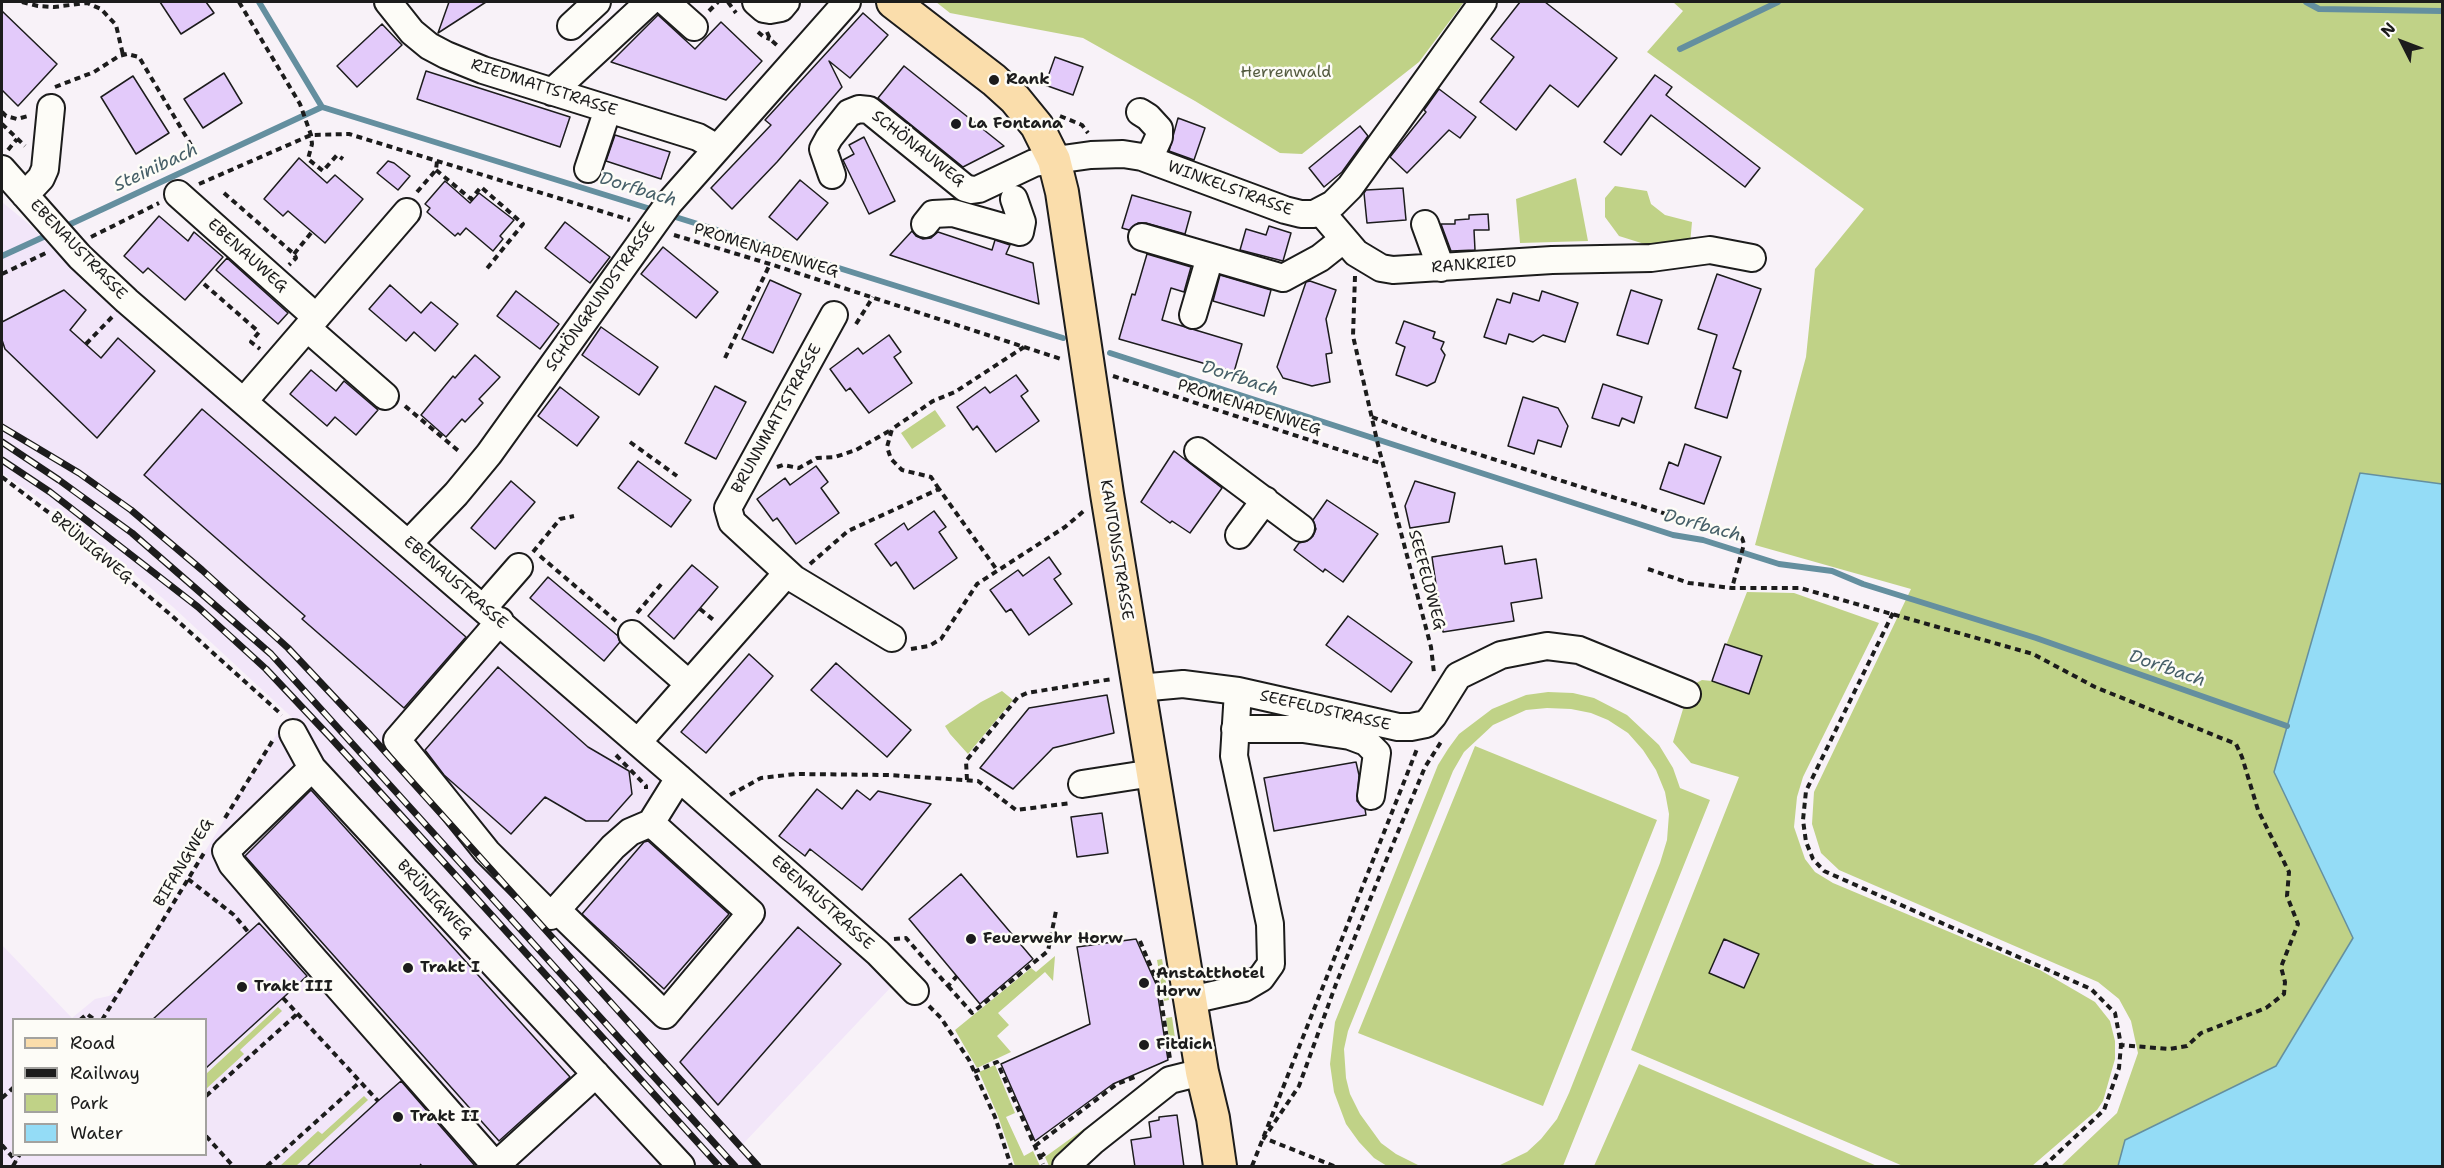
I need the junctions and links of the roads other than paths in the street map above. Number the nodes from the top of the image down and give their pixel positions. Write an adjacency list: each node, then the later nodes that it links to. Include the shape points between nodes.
1 (388, 2): 12 (street, RIEDMATTSTRASSE, via 429,46 483,70)
2 (597, 2): 10 (street)
3 (649, 2): 12 (street)
4 (666, 2): 11 (street)
5 (756, 2): 6 (street, via 770,10 781,8)
6 (786, 2)
7 (847, 2): 16 (street, SCHÖNGRUNDSTRASSE)
8 (893, 2): 18 (main road, KANTONSSTRASSE, via 1015,99 1037,126)
9 (1484, 2): 28 (street, via 1350,187)
10 (571, 26)
11 (694, 27)
12 (552, 92): 14 (street, RIEDMATTSTRASSE)
13 (44, 104): 23 (street, via 45,169 41,178)
14 (608, 109): 16 (street, RIEDMATTSTRASSE, via 698,137); 20 (street)
15 (1140, 112): 17 (street, via 1159,129)
16 (717, 148): 45 (street, SCHÖNGRUNDSTRASSE, via 651,226 481,464)
17 (1149, 159): 18 (street, WINKELSTRASSE, via 1124,154); 28 (street, WINKELSTRASSE, via 1285,210 1301,214)
18 (1054, 160): 26 (street, SCHÖNAUWEG, via 1034,163 979,189); 51 (main road, KANTONSSTRASSE, via 1107,494)
19 (2, 169): 23 (street, EBENAUSTRASSE)
20 (588, 169)
21 (832, 175): 26 (street, SCHÖNAUWEG, via 823,149 829,138 849,113 869,110 964,188)
22 (178, 194): 38 (street, EBENAUWEG, via 276,281)
23 (15, 196): 40 (street, EBENAUSTRASSE, via 54,236)
24 (930, 199): 26 (street)
25 (1014, 199): 26 (street, via 1022,222 1020,232)
26 (969, 201): 29 (street, via 933,214)
27 (407, 212): 38 (street)
28 (1321, 212): 32 (street, RANKRIED)
29 (925, 224)
30 (1425, 224): 35 (street)
31 (1142, 237): 33 (street)
32 (1344, 239): 33 (street, via 1320,258 1283,278); 35 (street, RANKRIED, via 1364,259 1381,268)
33 (1210, 257): 37 (street)
34 (1752, 258): 35 (street, RANKRIED, via 1710,250 1651,258)
35 (1441, 268)
36 (834, 315): 47 (street, BRUNNMATTSTRASSE, via 728,508 732,522)
37 (1193, 315)
38 (311, 323): 39 (street, EBENAUWEG); 40 (street)
39 (385, 396)
40 (244, 401): 45 (street, EBENAUSTRASSE)
41 (1198, 451): 42 (street)
42 (1265, 500): 43 (street); 44 (street)
43 (1301, 528)
44 (1239, 535)
45 (409, 543): 48 (street, EBENAUSTRASSE)
46 (526, 560): 48 (street)
47 (795, 571): 50 (street, BRUNNMATTSTRASSE); 52 (street)
48 (492, 614): 57 (street, EBENAUSTRASSE); 64 (street, via 397,740 487,852 551,915)
49 (628, 631): 52 (street)
50 (892, 638)
51 (1126, 683): 53 (street, SEEFELDSTRASSE, via 1183,684); 59 (main road, KANTONSSTRASSE)
52 (689, 684): 57 (street)
53 (1238, 691): 54 (street, SEEFELDSTRASSE, via 1398,727 1426,723 1458,676 1501,655 1547,646 1579,650); 55 (street)
54 (1687, 694)
55 (1235, 729): 62 (street, via 1303,729 1366,742 1377,753); 68 (street, via 1234,756 1270,924 1271,964 1261,978 1244,988)
56 (284, 730): 58 (street, BRÜNIGWEG)
57 (638, 742): 60 (street, EBENAUSTRASSE)
58 (312, 768): 70 (street, BRÜNIGWEG); 71 (street, via 226,851 232,864)
59 (1153, 773): 61 (street); 68 (main road, KANTONSSTRASSE)
60 (679, 778): 63 (street); 67 (street, EBENAUSTRASSE, via 878,953)
61 (1078, 793)
62 (1371, 796)
63 (651, 823): 64 (street, via 630,832 613,847); 65 (street, via 751,914)
64 (556, 909): 65 (street, via 666,1015)
65 (737, 930): 66 (street)
66 (687, 965)
67 (915, 991)
68 (1191, 1000): 69 (main road, KANTONSSTRASSE)
69 (1202, 1072): 73 (street, via 1170,1080); 74 (main road, KANTONSSTRASSE)
70 (596, 1074): 71 (street); 72 (street, BRÜNIGWEG)
71 (496, 1166)
72 (681, 1167)
73 (1066, 1167)
74 (1220, 1167)

